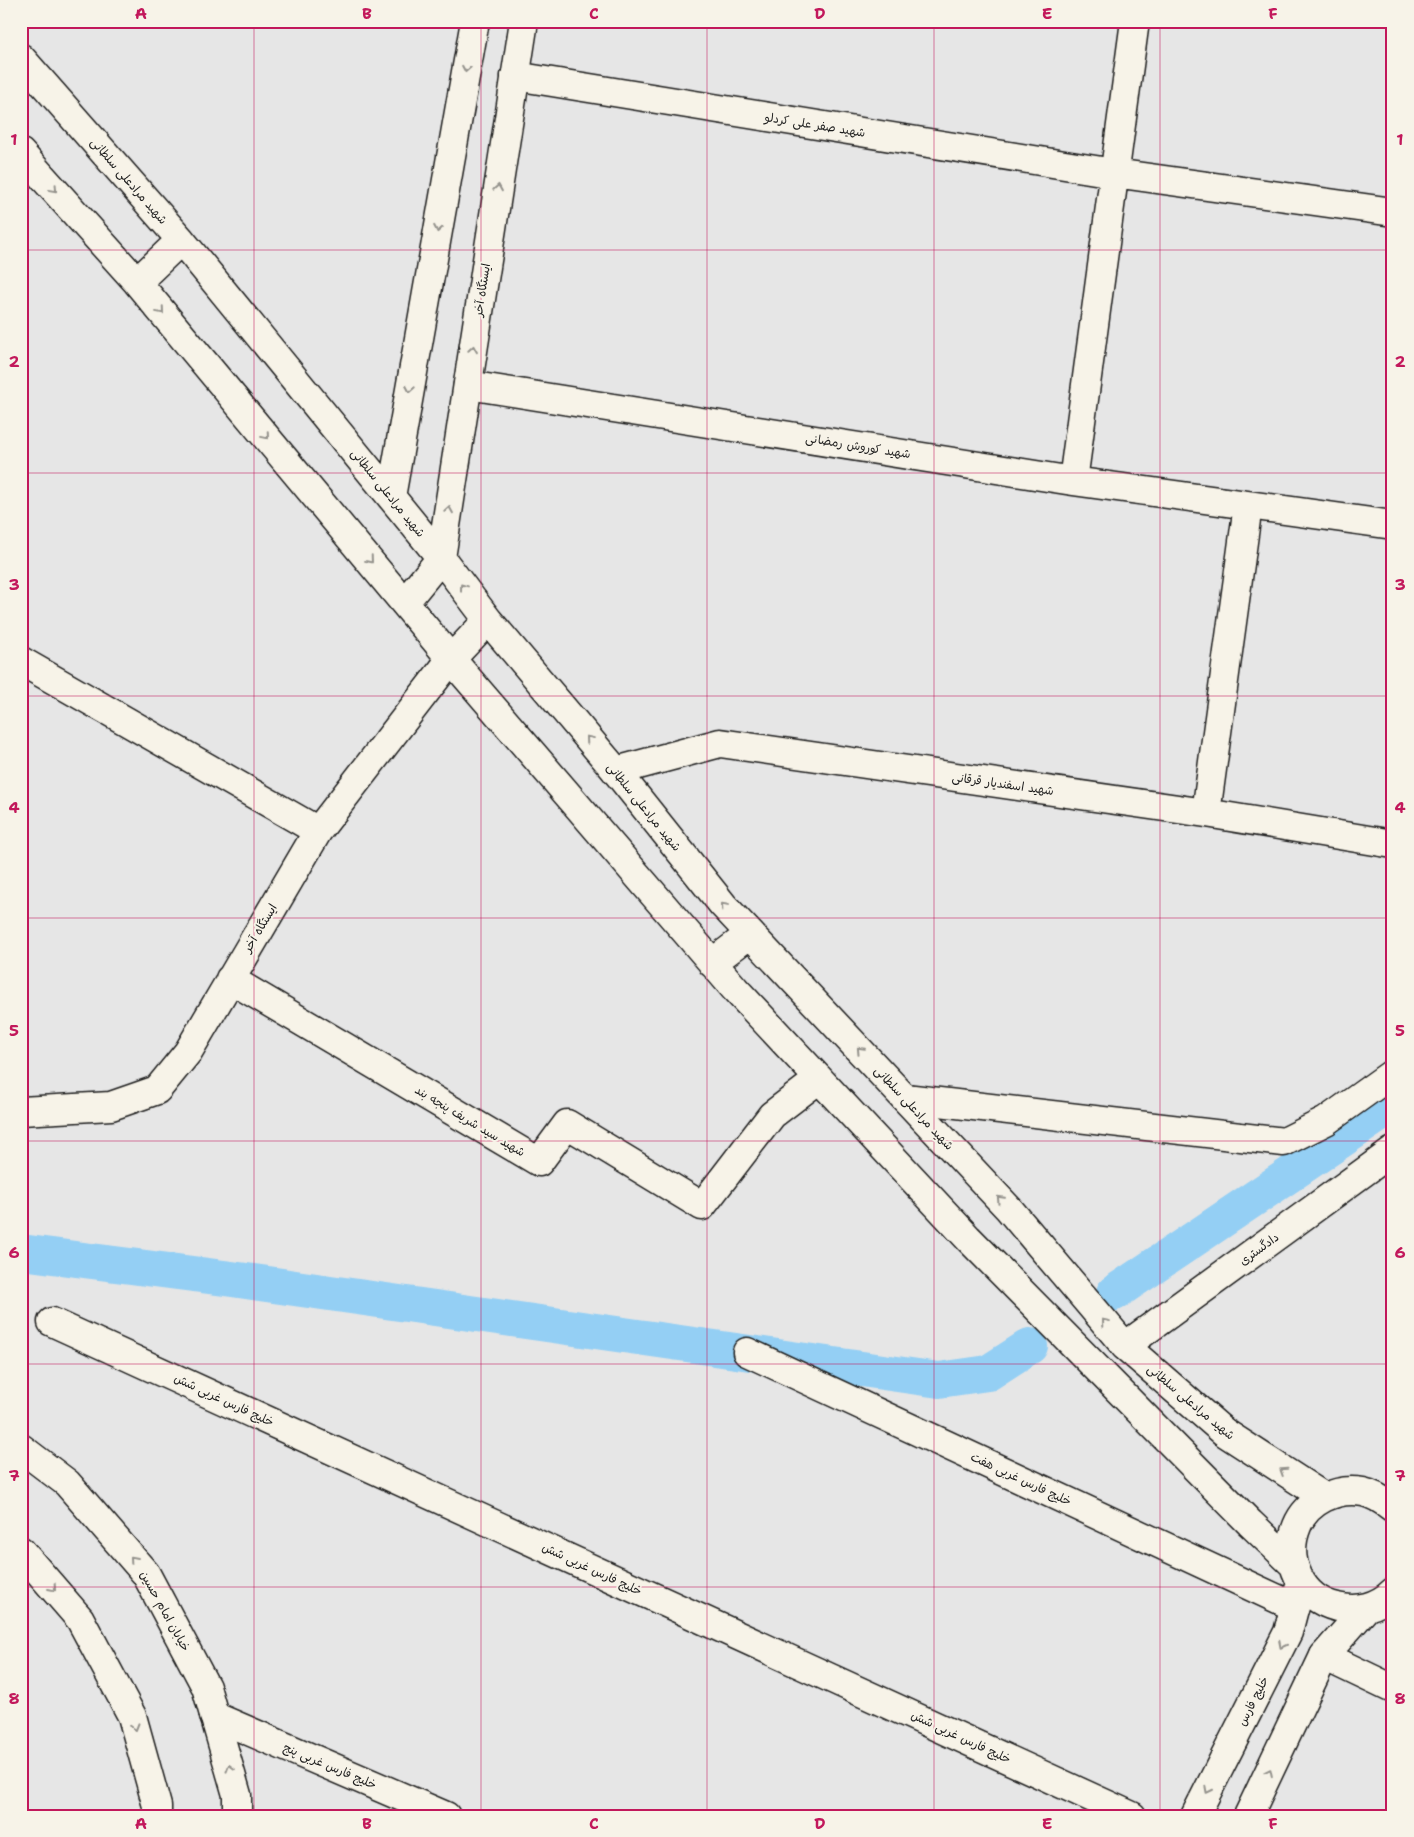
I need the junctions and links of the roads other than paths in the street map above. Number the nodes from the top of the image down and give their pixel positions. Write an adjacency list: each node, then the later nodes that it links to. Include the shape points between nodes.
1 (475, 21): 13 (street, one-way to 13)
2 (524, 21): 5 (street, ایستگاه آخر)
3 (1135, 21): 7 (street)
4 (21, 58): 9 (street, شهید مرادعلی سلطانی)
5 (515, 76): 7 (street, شهید صفر علی کردلو); 11 (street, ایستگاه آخر, one-way to 5)
6 (21, 153): 10 (street, one-way to 10)
7 (1114, 173): 8 (street, شهید صفر علی کردلو); 12 (street)
8 (1393, 212)
9 (181, 240): 10 (street); 13 (street, شهید مرادعلی سلطانی)
10 (137, 282): 17 (street, one-way to 17)
11 (468, 385): 12 (street, شهید کوروش رمضانی); 16 (street, ایستگاه آخر, one-way to 11)
12 (1073, 481): 14 (street, شهید کوروش رمضانی)
13 (391, 497): 16 (street, شهید مرادعلی سلطانی)
14 (1248, 505): 15 (street, شهید کوروش رمضانی); 22 (street)
15 (1393, 526)
16 (441, 558): 17 (street); 18 (street, شهید مرادعلی سلطانی, one-way to 16)
17 (405, 602): 19 (street)
18 (488, 620): 19 (street, ایستگاه آخر); 21 (street, شهید مرادعلی سلطانی, one-way to 18)
19 (451, 659): 23 (street, ایستگاه آخر); 26 (street)
20 (21, 661): 23 (street)
21 (616, 771): 22 (street, شهید اسفندیار قرقانی, via 720,743); 25 (street, شهید مرادعلی سلطانی, one-way to 21)
22 (1206, 813): 24 (street, شهید اسفندیار قرقانی)
23 (318, 831): 27 (street, ایستگاه آخر)
24 (1393, 844)
25 (750, 934): 26 (street); 30 (street, شهید مرادعلی سلطانی, one-way to 25)
26 (712, 963): 29 (street)
27 (230, 979): 29 (street, شهید سید شریف پنجه بند, via 539,1162 567,1124 702,1206 772,1115); 31 (street, ایستگاه آخر, via 188,1052 157,1090 111,1106)
28 (1393, 1073): 30 (street, via 1326,1121 1284,1142)
29 (819, 1079): 36 (street, via 968,1238)
30 (905, 1098): 34 (street, شهید مرادعلی سلطانی, one-way to 30, via 1009,1208)
31 (21, 1111)
32 (1393, 1151): 34 (street, دادگستری)
33 (52, 1322): 50 (street, خلیج فارس غربی شش)
34 (1125, 1346): 36 (street, دادگستری); 38 (street, شهید مرادعلی سلطانی, one-way to 34, via 1224,1432)
35 (747, 1352): 41 (street, خلیج فارس غربی هفت)
36 (1094, 1365): 41 (street, via 1250,1523)
37 (21, 1448): 46 (street, خیابان امام حسین, one-way to 37, via 206,1687 146,1574 67,1483)
38 (1324, 1497): 39 (street, via 1344,1491 1363,1492); 41 (street, خلیج فارس, via 1308,1509 1297,1525 1292,1544)
39 (1389, 1502)
40 (21, 1551): 47 (street, one-way to 47, via 80,1618 132,1716)
41 (1296, 1584): 43 (street, via 1329,1606 1347,1610); 51 (street, خلیج فارس, one-way to 51, via 1288,1632)
42 (1393, 1592): 43 (street)
43 (1366, 1608): 44 (street)
44 (1324, 1656): 45 (street); 52 (street, one-way to 44)
45 (1393, 1689)
46 (214, 1716): 48 (street, خیابان امام حسین, one-way to 46, via 237,1795); 49 (street, خلیج فارس غربی پنج)
47 (157, 1816)
48 (237, 1816)
49 (446, 1816)
50 (1132, 1816)
51 (1195, 1816)
52 (1248, 1816)

